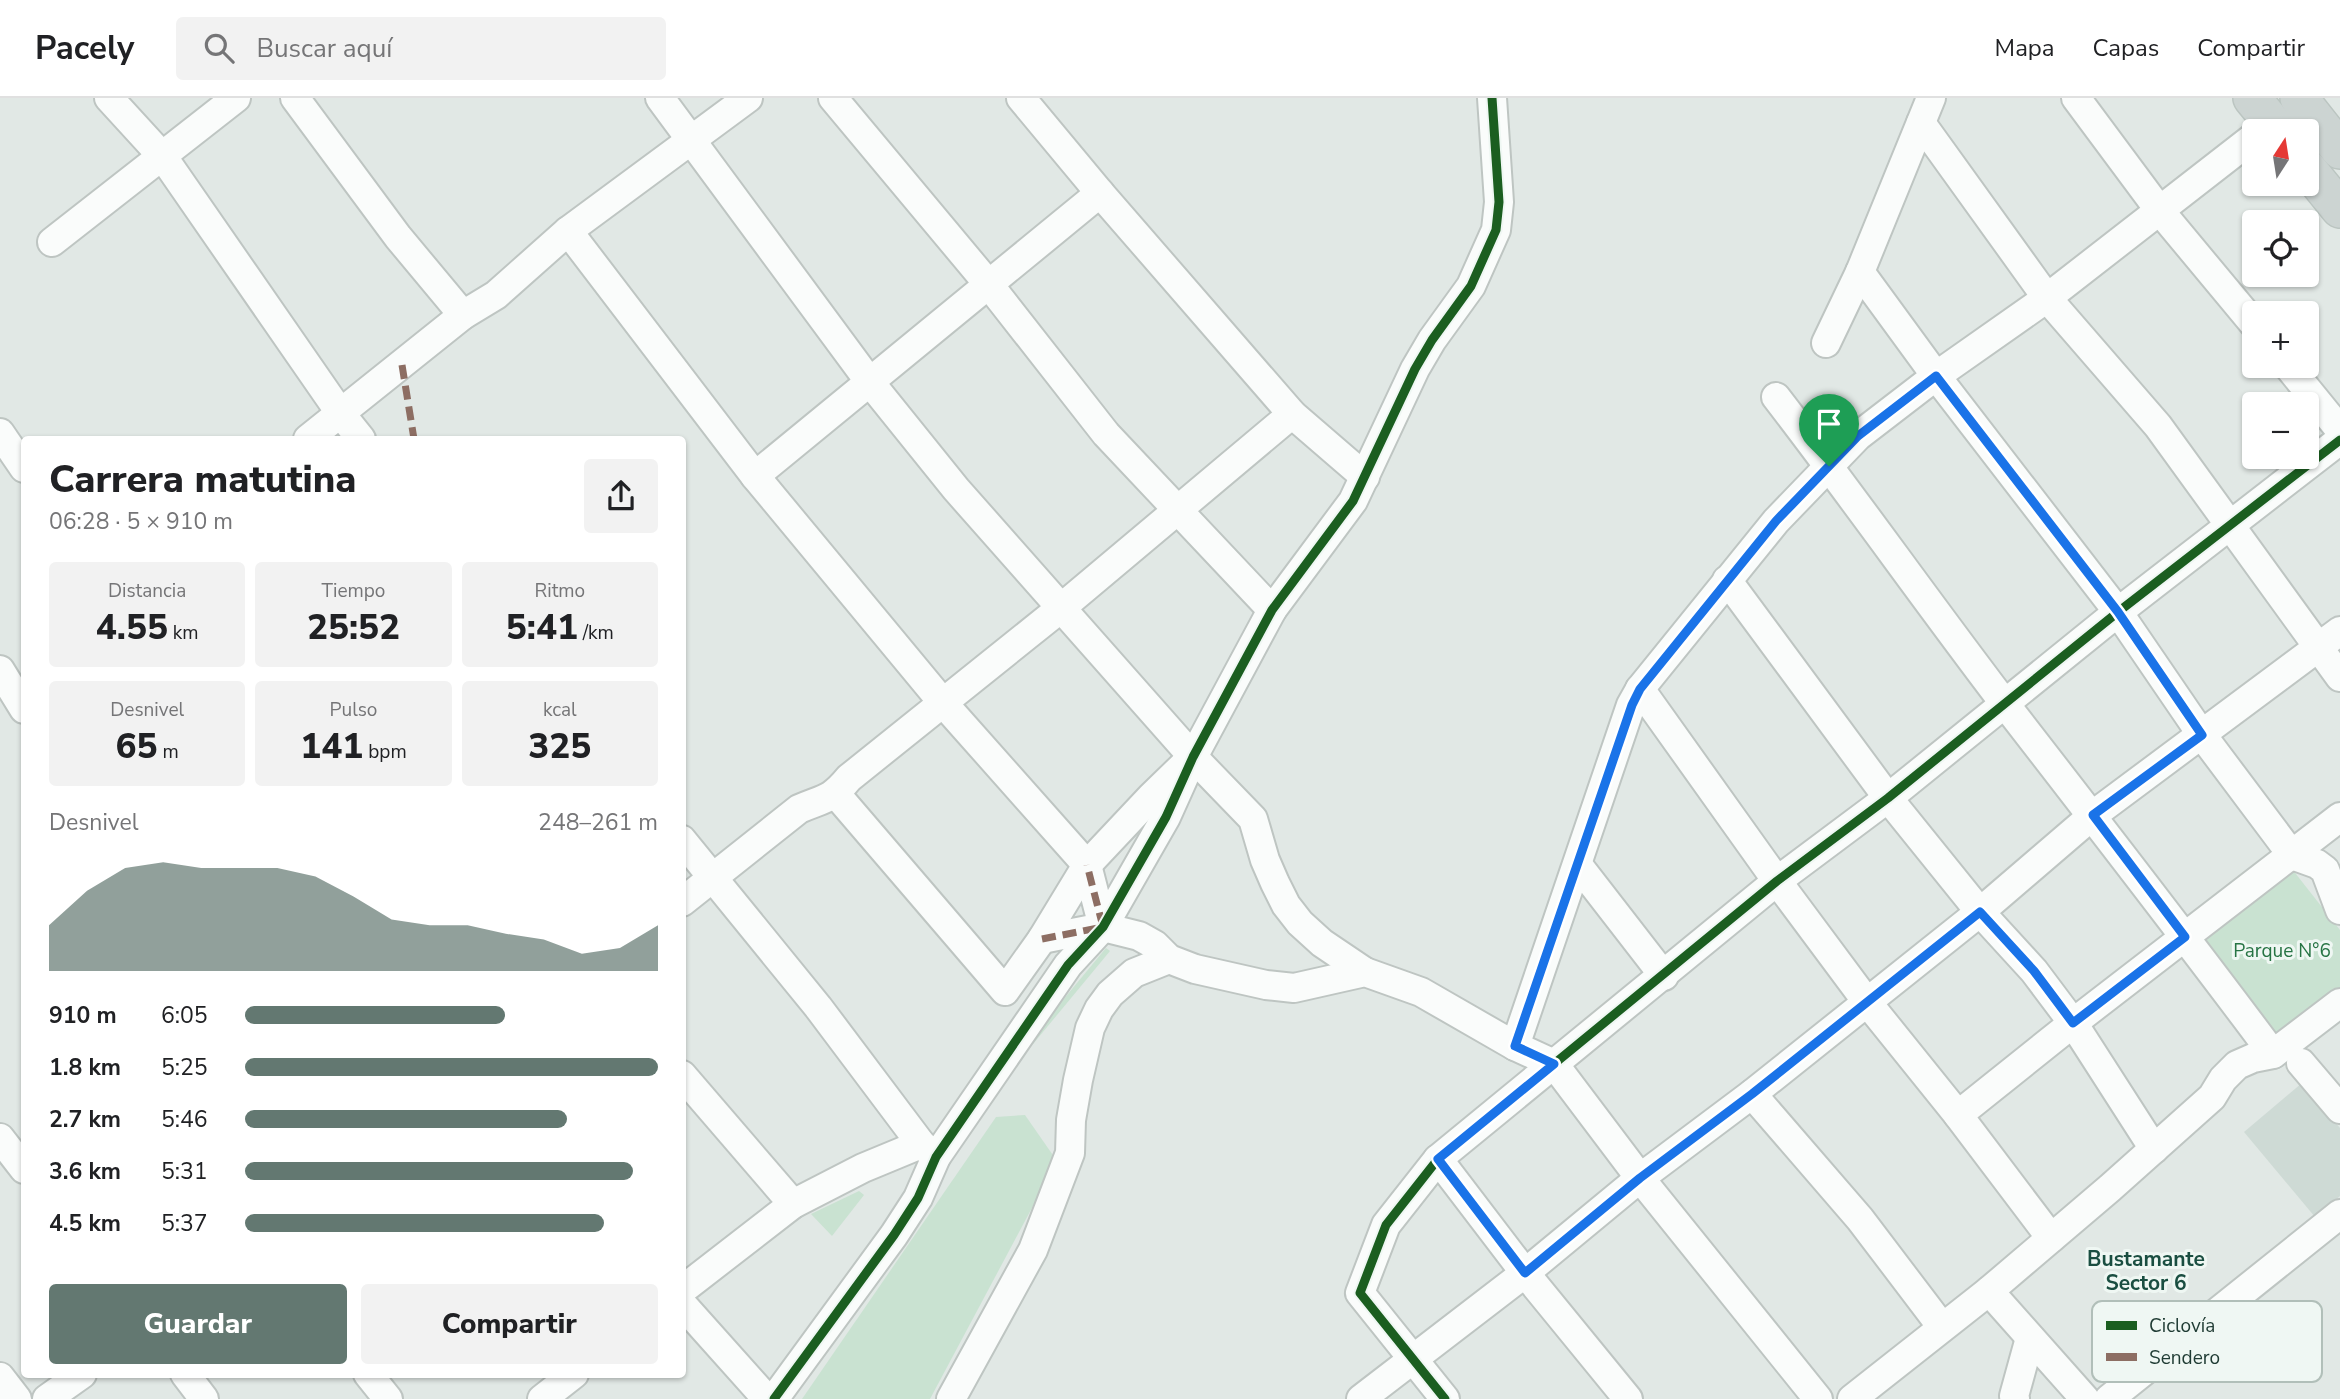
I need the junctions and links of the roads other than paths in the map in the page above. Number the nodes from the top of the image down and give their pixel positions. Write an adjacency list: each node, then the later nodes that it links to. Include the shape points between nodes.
1 (109, 98): 15 (street)
2 (236, 98): 15 (street)
3 (295, 98): 26 (street, via 398,237)
4 (660, 98): 12 (street)
5 (748, 98): 12 (street)
6 (833, 98): 23 (street)
7 (1021, 98): 17 (street)
8 (1492, 98): 42 (street, via 1499,202 1496,230 1471,286 1415,369)
9 (2076, 98): 19 (street)
10 (2299, 98): 14 (main road)
11 (1926, 111): 22 (street); 24 (street)
12 (692, 139): 20 (street); 30 (street)
13 (2242, 142): 19 (street)
14 (2340, 150)
15 (163, 157): 21 (street); 32 (street)
16 (2319, 183): 18 (main road)
17 (1100, 193): 23 (street); 33 (street)
18 (2340, 209)
19 (2160, 211): 24 (street); 25 (street)
20 (568, 231): 26 (street, via 496,296); 41 (street)
21 (52, 242)
22 (1860, 272): 27 (street); 28 (street)
23 (989, 286): 30 (street); 43 (street, via 1106,434)
24 (2047, 298): 28 (street); 44 (street, via 2158,426)
25 (2242, 310)
26 (463, 315): 32 (street)
27 (1826, 343)
28 (1936, 376): 40 (street, via 1858,436); 48 (street)
29 (2298, 378): 34 (street)
30 (869, 381): 41 (street); 46 (street)
31 (1776, 397): 40 (street)
32 (341, 414): 36 (street); 37 (street)
33 (1292, 414): 42 (street); 43 (street)
34 (2340, 430)
35 (0, 433): 39 (street)
36 (311, 436)
37 (359, 436)
38 (2340, 440): 44 (street)
39 (21, 464)
40 (1829, 466): 45 (street); 54 (street)
41 (755, 476): 56 (street)
42 (1366, 477): 47 (street)
43 (1179, 511): 46 (street); 47 (street)
44 (2231, 525): 48 (street); 50 (street)
45 (1727, 580): 53 (street); 60 (street)
46 (1061, 608): 56 (street); 58 (street)
47 (1272, 610): 58 (street)
48 (2118, 612): 54 (street); 57 (street)
49 (2340, 631): 50 (street)
50 (2318, 648): 52 (street); 57 (street)
51 (8, 676): 55 (street)
52 (2340, 677)
53 (1640, 689): 66 (street); 68 (street)
54 (2004, 702): 60 (street); 61 (street)
55 (21, 703)
56 (944, 704): 59 (street, via 849,778); 65 (street)
57 (2202, 735): 61 (street); 64 (street)
58 (1193, 757): 65 (street); 72 (street, via 1166,817); 76 (street, via 1253,819 1275,883 1300,923)
59 (836, 794): 67 (street, via 799,809); 74 (street, via 1005,991)
60 (1888, 798): 68 (street); 71 (street)
61 (2093, 815): 71 (street); 73 (street)
62 (2340, 817): 64 (street)
63 (686, 845): 67 (street)
64 (2292, 855): 70 (street, via 2325,870); 73 (street)
65 (1087, 865): 72 (street); 74 (street)
66 (1578, 865): 77 (street); 81 (street)
67 (712, 878): 69 (street); 91 (street)
68 (1777, 881): 77 (street); 78 (street)
69 (686, 899)
70 (2340, 910)
71 (1980, 912): 78 (street); 80 (street, via 2034,971)
72 (1103, 927): 74 (street); 75 (street, via 1139,936); 91 (street, via 1068,965)
73 (2185, 937): 80 (street); 82 (street)
74 (1042, 939)
75 (1169, 959): 76 (street, via 1231,978 1294,988); 117 (street, via 1134,974 1099,1009 1078,1080 1070,1153 1033,1250)
76 (1365, 972): 81 (street, via 1421,992)
77 (1664, 976): 84 (street)
78 (1867, 1002): 86 (street); 88 (street)
79 (2340, 1003): 82 (street)
80 (2073, 1023): 88 (street); 90 (street)
81 (1515, 1046): 84 (street)
82 (2273, 1054): 90 (street, via 2237,1065 2212,1097)
83 (2301, 1063): 87 (street)
84 (1554, 1064): 92 (street); 94 (street)
85 (686, 1080): 95 (street)
86 (1752, 1094): 94 (street); 103 (street, via 1860,1219)
87 (2340, 1109)
88 (1958, 1115): 97 (street)
89 (0, 1138): 93 (street)
90 (2154, 1149): 97 (street)
91 (928, 1151): 95 (street, via 863,1168); 116 (street, via 918,1198)
92 (1438, 1159): 98 (street); 105 (street, via 1386,1225 1360,1293)
93 (21, 1165)
94 (1640, 1178): 98 (street); 121 (street)
95 (793, 1204): 99 (street)
96 (2340, 1214): 101 (street)
97 (2051, 1238): 100 (street)
98 (1525, 1273): 105 (street); 120 (street)
99 (686, 1287)
100 (1989, 1291): 103 (street); 104 (street)
101 (2231, 1301)
102 (686, 1308): 115 (street)
103 (1942, 1326): 122 (street)
104 (2030, 1338): 123 (street); 124 (street)
105 (1413, 1359): 118 (street); 119 (street)
106 (0, 1377): 111 (street)
107 (76, 1378): 112 (street)
108 (188, 1378): 113 (street)
109 (371, 1378): 114 (street)
110 (2130, 1382): 125 (street)
111 (17, 1399)
112 (47, 1399)
113 (204, 1399)
114 (388, 1399)
115 (767, 1399)
116 (774, 1399)
117 (951, 1399)
118 (1361, 1399)
119 (1446, 1399)
120 (1628, 1399)
121 (1818, 1399)
122 (1852, 1399)
123 (2015, 1399)
124 (2085, 1399)
125 (2109, 1399)

